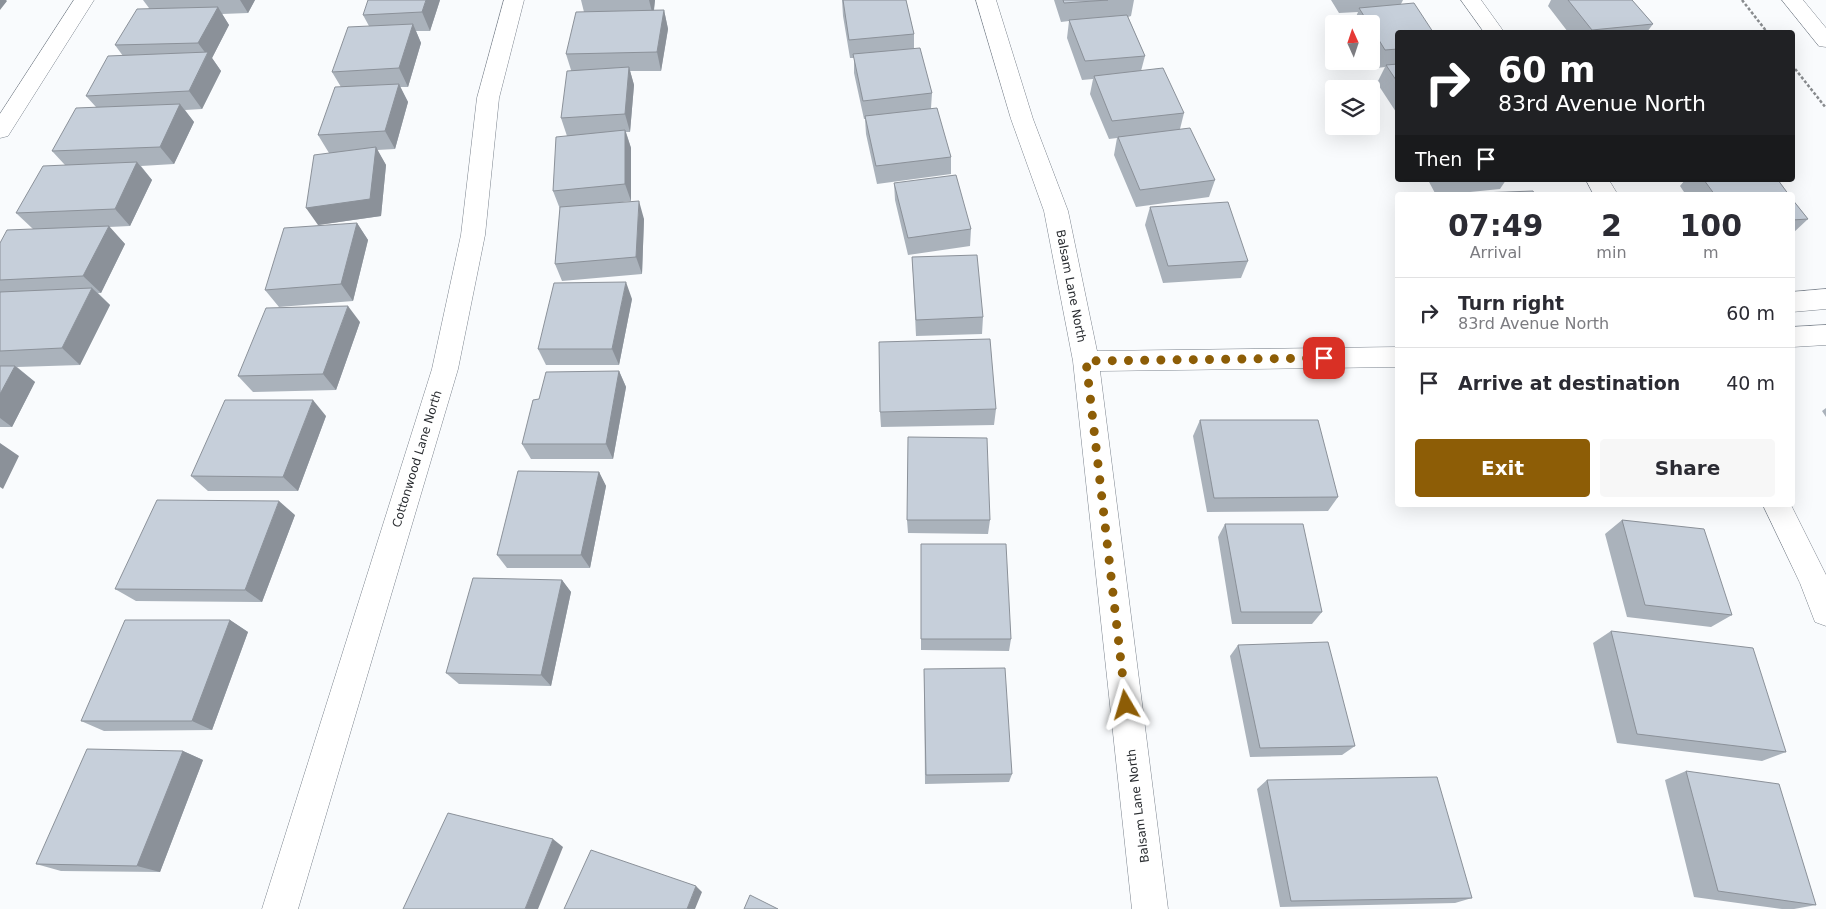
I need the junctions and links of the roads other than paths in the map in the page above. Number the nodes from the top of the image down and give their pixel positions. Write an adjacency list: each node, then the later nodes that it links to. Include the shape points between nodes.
1 (84, 0): 8 (street)
2 (514, 0): 17 (street, Cottonwood Lane North, via 488,98 473,236 445,369)
3 (986, 0): 14 (street, Balsam Lane North, via 1022,119 1056,210)
4 (1471, 0): 6 (street)
5 (1792, 0): 7 (street)
6 (1493, 30)
7 (1826, 41)
8 (0, 131)
9 (1826, 299): 10 (street)
10 (1795, 302)
11 (1826, 335): 12 (street)
12 (1795, 337)
13 (1395, 356): 14 (street)
14 (1086, 361): 18 (street, Balsam Lane North)
15 (1778, 507): 16 (street)
16 (1826, 612)
17 (280, 909)
18 (1150, 909)

